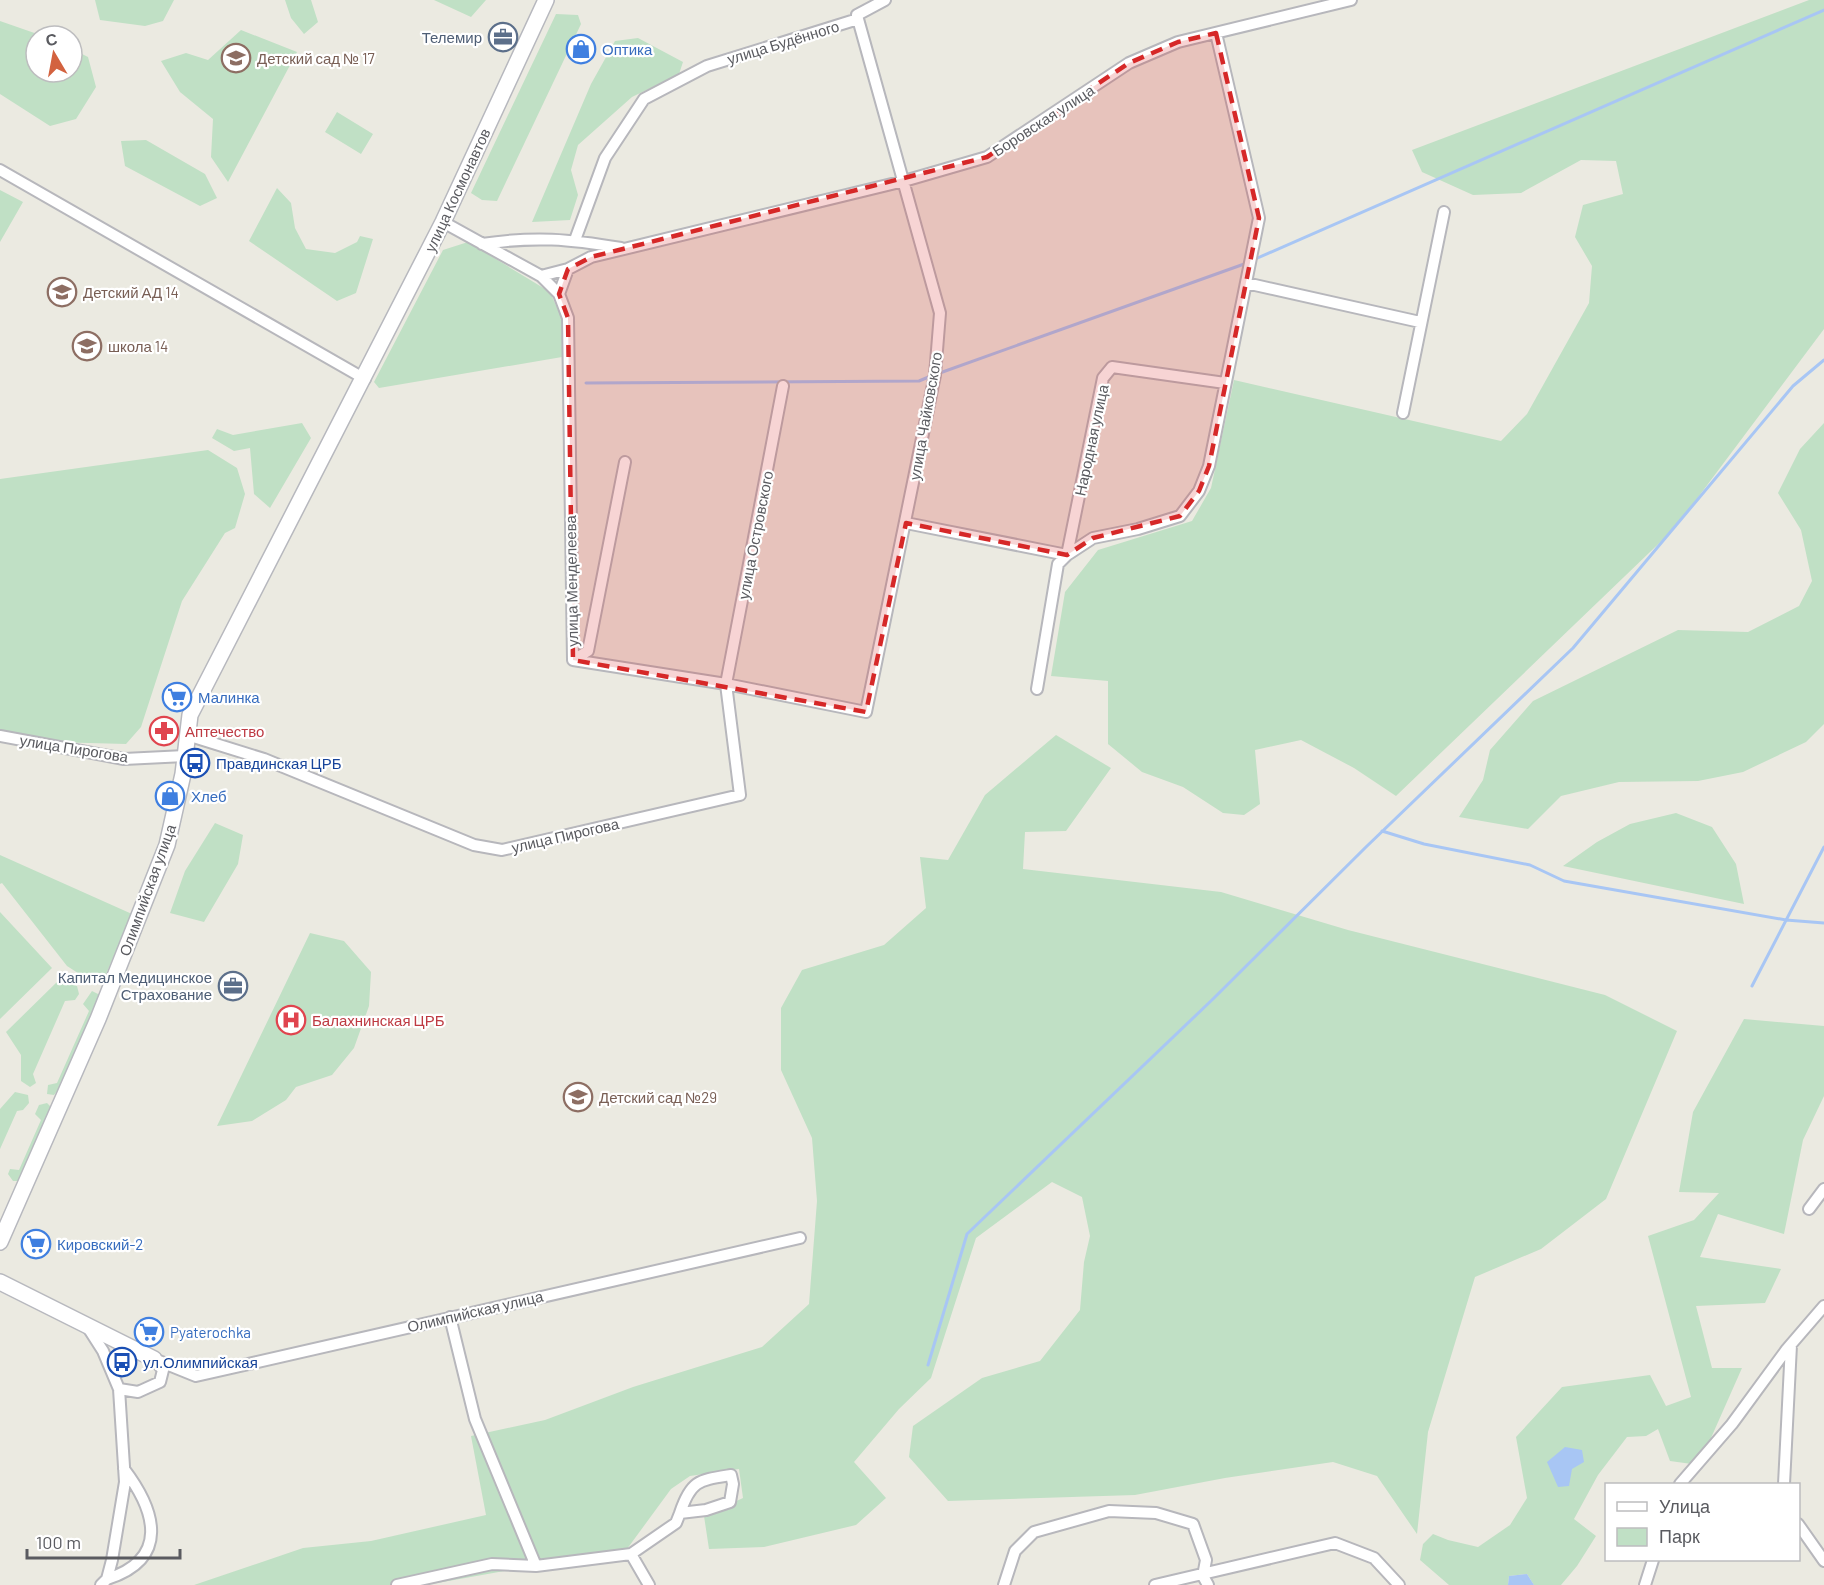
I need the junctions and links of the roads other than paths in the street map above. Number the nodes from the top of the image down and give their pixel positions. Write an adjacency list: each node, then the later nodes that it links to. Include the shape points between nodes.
1 (546, 0): 9 (street, улица Космонавтов)
2 (885, 0): 4 (street, улица Будённого, via 857,15)
3 (1351, 0): 5 (street, Боровская улица)
4 (858, 19): 7 (street, улица Чайковского); 10 (street, улица Будённого, via 707,66 644,99 605,158)
5 (1216, 33): 7 (street, Боровская улица, via 1178,42 1129,63 987,157); 15 (street, via 1259,218)
6 (0, 170): 18 (street)
7 (904, 181): 12 (street, Боровская улица); 23 (street, улица Чайковского, via 940,313 935,375)
8 (1444, 212): 17 (street)
9 (443, 222): 11 (street); 18 (street, улица Космонавтов)
10 (575, 240): 11 (street, Боровская улица, via 515,239); 12 (street, Боровская улица)
11 (482, 244): 14 (street)
12 (624, 249): 13 (street, Боровская улица, via 591,257)
13 (568, 269): 14 (street, Боровская улица); 16 (street)
14 (541, 276): 16 (street, улица Менделеева)
15 (1246, 283): 17 (street); 19 (street)
16 (559, 294): 25 (street, улица Менделеева, via 568,318)
17 (1420, 322): 21 (street)
18 (365, 379): 28 (street, Олимпийская улица, via 190,715)
19 (1225, 383): 24 (street, via 1209,466 1199,491 1180,516 1093,538); 24 (street, Народная улица, via 1112,368 1103,378)
20 (783, 386): 26 (street, улица Островского)
21 (1403, 413)
22 (625, 462): 25 (street, улица Менделеева, via 588,651)
23 (906, 523): 24 (street); 26 (street, улица Чайковского, via 866,712)
24 (1067, 555): 27 (street, Народная улица, via 1058,564)
25 (573, 660): 26 (street)
26 (726, 684): 28 (street, улица Пирогова, via 740,795 502,850 474,845 264,759)
27 (1037, 689)
28 (187, 735): 30 (street, Олимпийская улица)
29 (0, 736): 30 (street, улица Пирогова, via 124,759)
30 (185, 756): 33 (street, Олимпийская улица, via 167,845 98,1019)
31 (1824, 1189): 32 (street)
32 (1809, 1209)
33 (4, 1228): 35 (street, Олимпийская улица)
34 (800, 1238): 38 (street, Олимпийская улица)
35 (0, 1242)
36 (0, 1282): 39 (street, Олимпийская улица)
37 (1824, 1308): 40 (street)
38 (450, 1317): 41 (street, Олимпийская улица, via 196,1376); 51 (street, via 475,1419)
39 (87, 1326): 41 (street, Олимпийская улица); 42 (street)
40 (1791, 1345): 44 (street); 45 (street)
41 (154, 1359): 42 (street, via 163,1370 160,1382 138,1392)
42 (119, 1389): 43 (street)
43 (124, 1468): 53 (street, via 118,1530); 53 (street, via 141,1491 150,1522 150,1543 143,1559)
44 (1682, 1483)
45 (1784, 1483)
46 (680, 1513): 46 (street, via 730,1502 731,1475 700,1480 685,1497); 48 (street, via 676,1523)
47 (1800, 1527): 50 (street)
48 (631, 1554): 51 (street); 55 (street)
49 (1653, 1561): 59 (street)
50 (1824, 1561)
51 (536, 1566): 54 (street, via 492,1564)
52 (1206, 1580): 56 (street, via 1206,1560 1194,1524 1156,1513 1109,1511 1034,1532 1014,1551); 57 (street); 58 (street, via 1335,1543 1374,1558)
53 (104, 1582)
54 (397, 1585)
55 (649, 1585)
56 (1004, 1585)
57 (1155, 1585)
58 (1399, 1585)
59 (1645, 1585)

